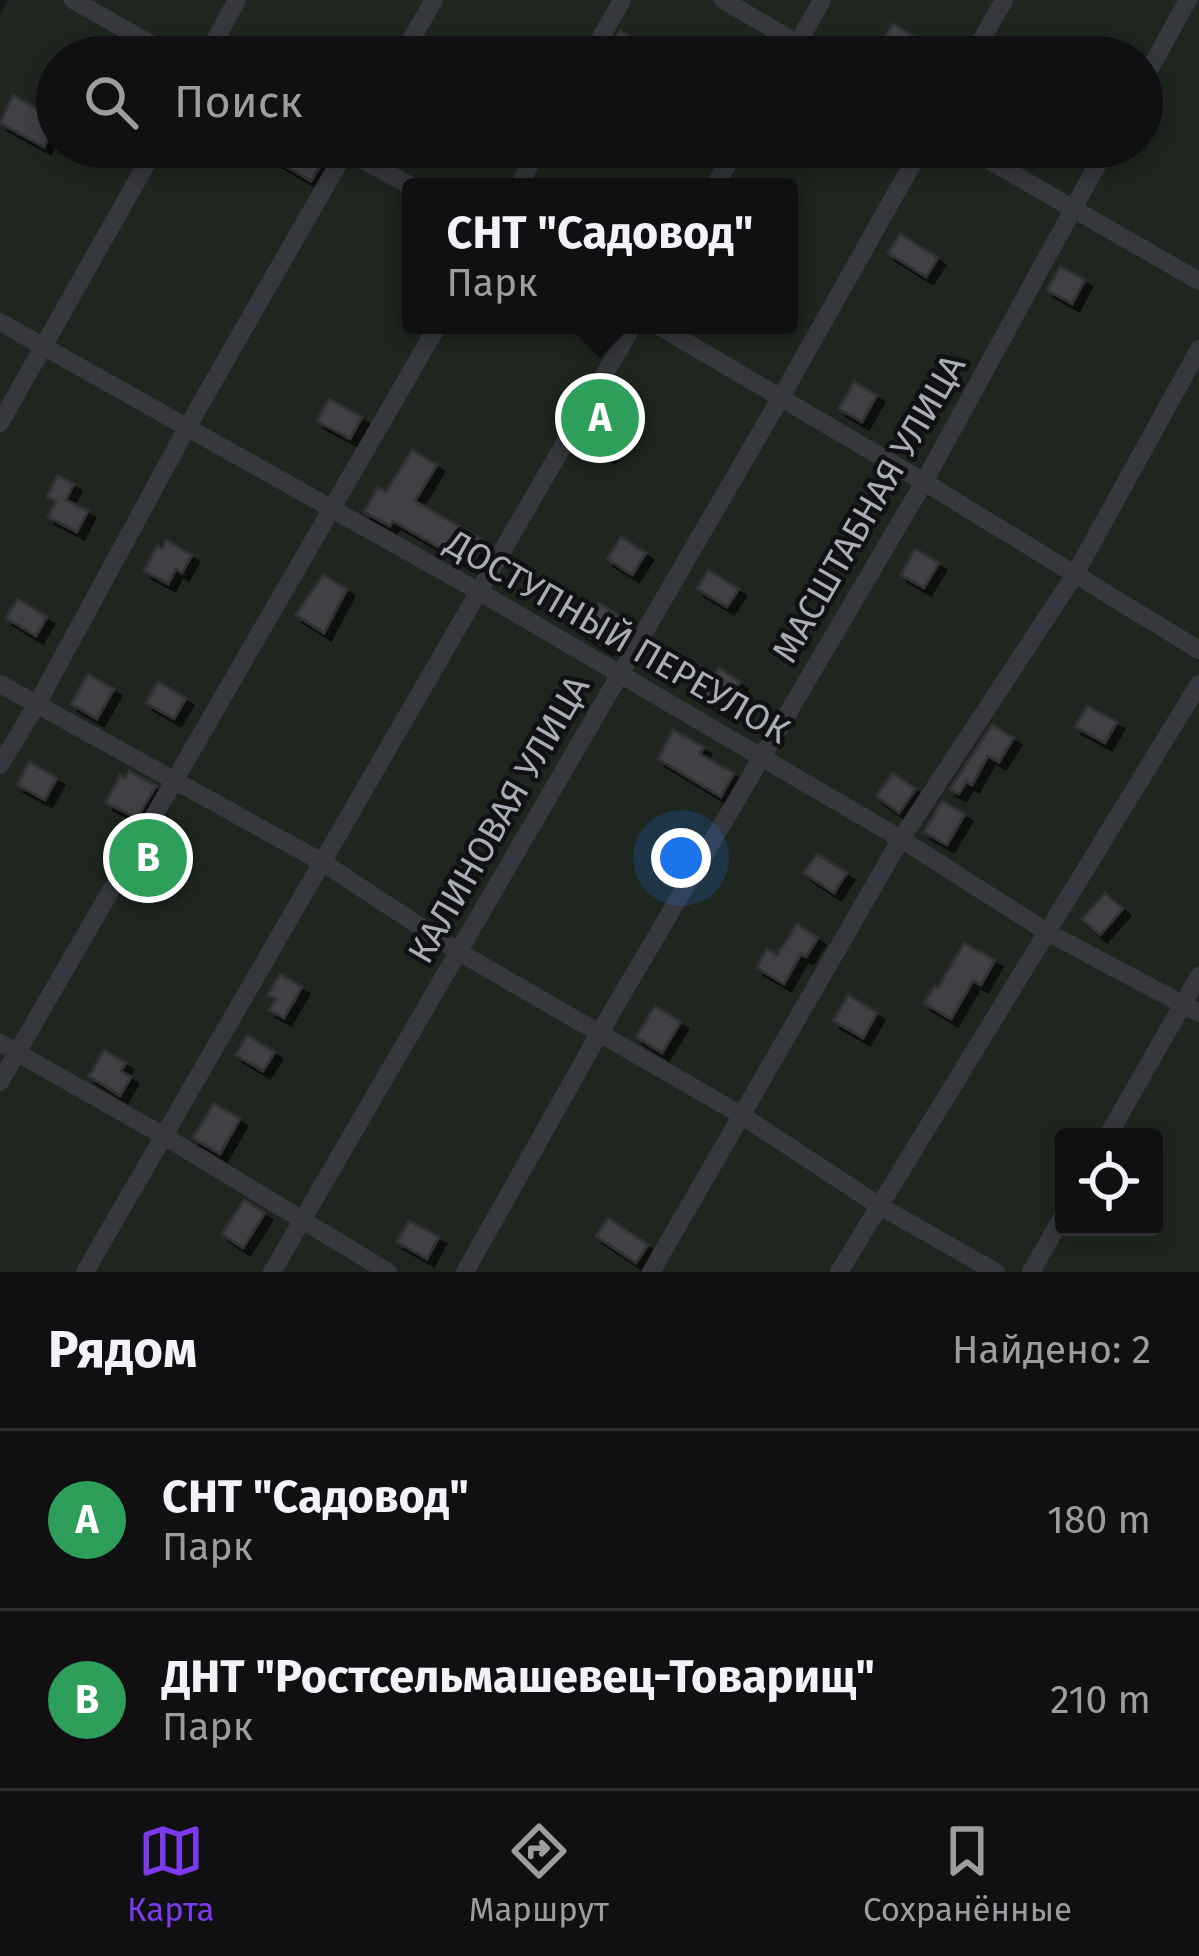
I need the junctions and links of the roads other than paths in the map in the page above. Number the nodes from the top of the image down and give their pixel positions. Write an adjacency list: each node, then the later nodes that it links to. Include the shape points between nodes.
1 (73, 0): 9 (lane)
2 (237, 0): 10 (lane)
3 (434, 0): 11 (lane)
4 (622, 0): 12 (lane)
5 (724, 0): 13 (lane)
6 (822, 0): 14 (lane)
7 (1004, 0): 15 (lane)
8 (1188, 0): 16 (lane)
9 (137, 36)
10 (217, 36)
11 (413, 36)
12 (602, 36)
13 (775, 36)
14 (803, 36)
15 (984, 36)
16 (1163, 45)
17 (144, 168): 28 (lane)
18 (333, 168): 32 (lane)
19 (910, 168): 30 (lane, КАЛИНОВАЯ УЛИЦА)
20 (1003, 168): 22 (lane)
21 (1095, 168): 22 (lane, МАСШТАБНАЯ УЛИЦА)
22 (1073, 208): 23 (lane); 33 (lane, МАСШТАБНАЯ УЛИЦА)
23 (1199, 281)
24 (0, 322): 28 (lane, ДОСТУПНЫЙ ПЕРЕУЛОК)
25 (433, 334): 34 (lane)
26 (628, 334): 36 (lane)
27 (672, 334): 30 (lane)
28 (44, 347): 31 (lane); 32 (lane, ДОСТУПНЫЙ ПЕРЕУЛОК)
29 (1199, 349): 35 (lane)
30 (780, 399): 33 (lane); 38 (lane, КАЛИНОВАЯ УЛИЦА)
31 (0, 423)
32 (188, 426): 34 (lane, ДОСТУПНЫЙ ПЕРЕУЛОК); 41 (lane)
33 (924, 482): 35 (lane); 42 (lane, МАСШТАБНАЯ УЛИЦА)
34 (331, 508): 36 (lane, ДОСТУПНЫЙ ПЕРЕУЛОК); 44 (lane)
35 (1074, 576): 37 (lane); 45 (lane)
36 (478, 591): 38 (lane, ДОСТУПНЫЙ ПЕРЕУЛОК); 46 (lane)
37 (1199, 650)
38 (620, 676): 42 (lane, ДОСТУПНЫЙ ПЕРЕУЛОК); 48 (lane, КАЛИНОВАЯ УЛИЦА)
39 (0, 684): 41 (lane)
40 (1199, 684): 47 (lane)
41 (37, 704): 43 (lane); 44 (lane)
42 (762, 758): 45 (lane, ДОСТУПНЫЙ ПЕРЕУЛОК); 51 (lane, МАСШТАБНАЯ УЛИЦА)
43 (0, 764)
44 (175, 781): 46 (lane); 52 (lane)
45 (901, 839): 47 (lane, ДОСТУПНЫЙ ПЕРЕУЛОК); 54 (lane)
46 (322, 862): 48 (lane); 56 (lane)
47 (1047, 932): 50 (lane, ДОСТУПНЫЙ ПЕРЕУЛОК); 57 (lane)
48 (459, 952): 51 (lane); 58 (lane, КАЛИНОВАЯ УЛИЦА)
49 (1199, 976): 50 (lane)
50 (1190, 1009): 55 (lane)
51 (600, 1032): 54 (lane); 63 (lane, МАСШТАБНАЯ УЛИЦА)
52 (9, 1048): 53 (lane); 56 (lane)
53 (0, 1082)
54 (741, 1115): 57 (lane); 64 (lane)
55 (1113, 1128)
56 (164, 1136): 58 (lane); 60 (lane)
57 (878, 1205): 65 (lane); 66 (lane)
58 (301, 1221): 61 (lane, КАЛИНОВАЯ УЛИЦА); 62 (lane)
59 (1055, 1230): 67 (lane)
60 (85, 1272)
61 (272, 1272)
62 (388, 1272)
63 (465, 1272)
64 (651, 1272)
65 (839, 1272)
66 (996, 1272)
67 (1031, 1272)

